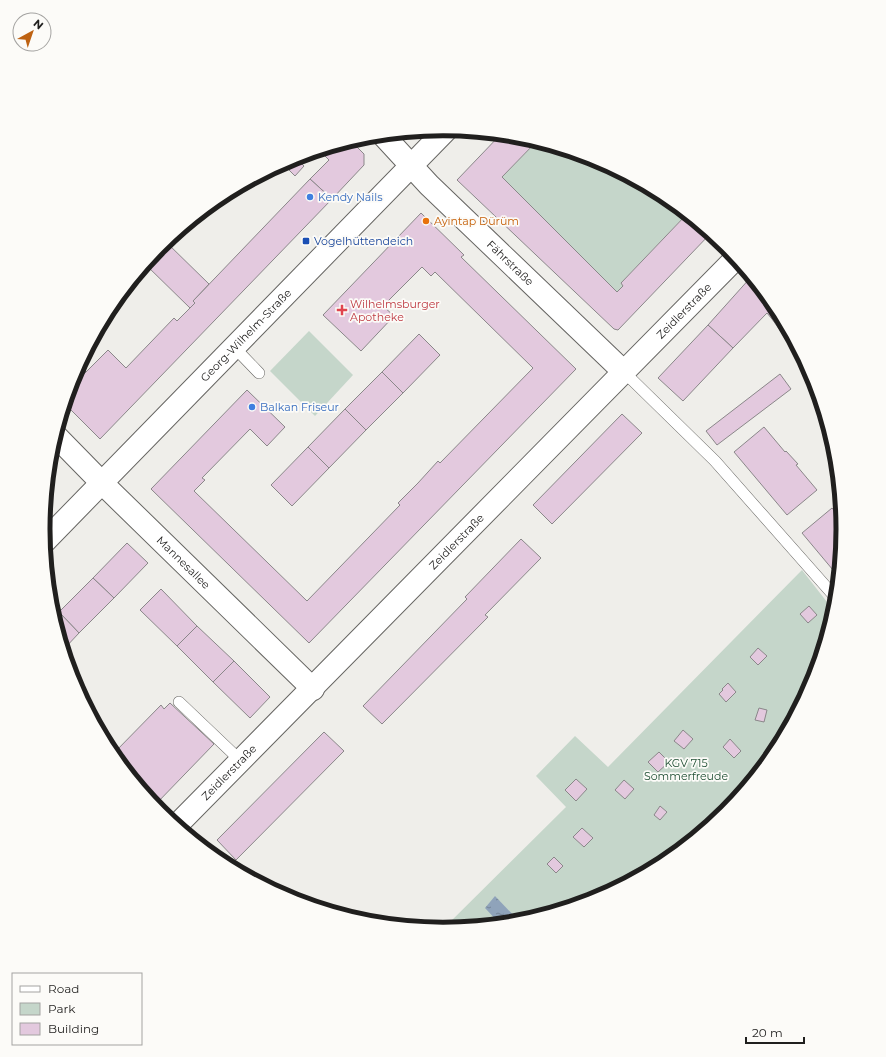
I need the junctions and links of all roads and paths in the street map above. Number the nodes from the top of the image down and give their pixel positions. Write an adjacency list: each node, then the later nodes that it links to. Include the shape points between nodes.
1 (440, 136): 3 (street, Georg-Wilhelm-Straße)
2 (388, 140): 3 (street, Fährstraße)
3 (412, 165): 5 (street, Georg-Wilhelm-Straße); 6 (street, Fährstraße, via 429,185)
4 (732, 262): 6 (street, Zeidlerstraße)
5 (234, 347): 7 (lane); 9 (street, Georg-Wilhelm-Straße)
6 (624, 372): 11 (lane, via 715,461); 12 (street, Zeidlerstraße)
7 (259, 373)
8 (60, 440): 9 (street, Mannesallee)
9 (102, 483): 10 (street, Georg-Wilhelm-Straße); 12 (street, Mannesallee)
10 (50, 536)
11 (831, 592)
12 (313, 688): 14 (street, Zeidlerstraße)
13 (180, 702): 14 (lane)
14 (241, 761): 15 (street, Zeidlerstraße)
15 (181, 821)

